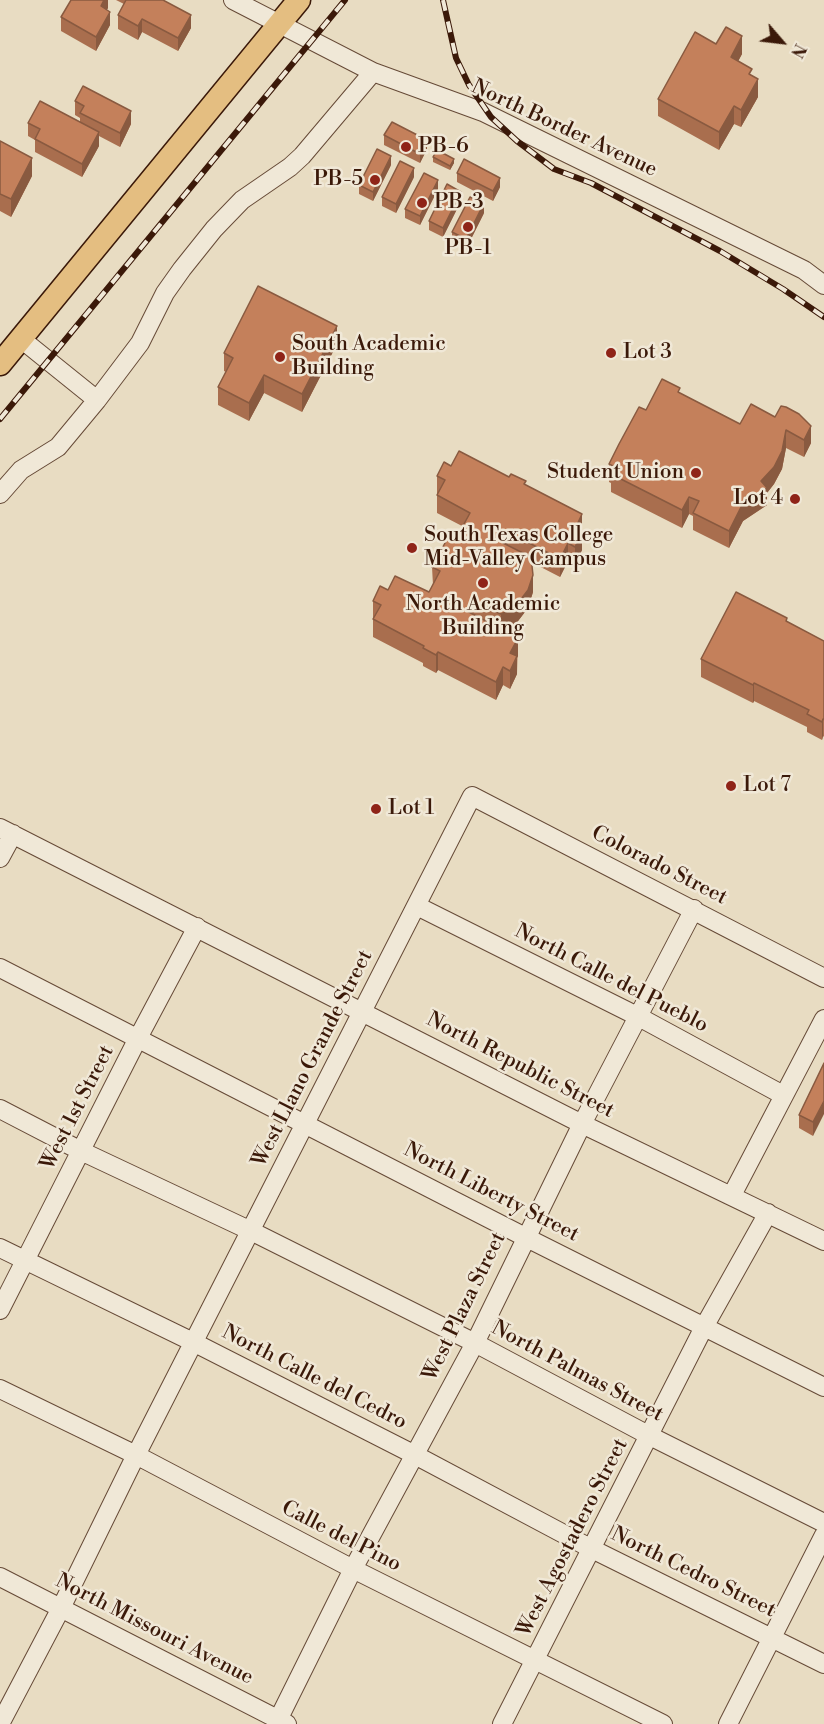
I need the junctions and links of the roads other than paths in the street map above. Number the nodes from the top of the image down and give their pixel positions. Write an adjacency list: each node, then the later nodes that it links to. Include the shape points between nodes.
1 (233, 0): 3 (street, North Border Avenue)
2 (299, 0): 3 (main road)
3 (279, 24): 4 (street, North Border Avenue); 6 (main road)
4 (374, 72): 5 (street, North Border Avenue, via 483,112 804,270); 8 (street, via 302,156 242,200 214,229 182,268 140,343)
5 (824, 285)
6 (20, 338): 7 (main road); 8 (street)
7 (0, 364)
8 (97, 400): 9 (street, via 58,447 21,470)
9 (0, 494)
10 (472, 796): 13 (street, West Llano Grande Street); 14 (street, Colorado Street)
11 (6, 831): 12 (street); 15 (street, North Republic Street)
12 (0, 858)
13 (417, 906): 18 (street, West Llano Grande Street); 19 (street, North Calle del Pueblo)
14 (694, 909): 17 (street, Colorado Street); 19 (street, West Plaza Street)
15 (197, 927): 18 (street, North Republic Street); 21 (street, West 1st Street)
16 (0, 968): 21 (street, North Liberty Street)
17 (824, 978)
18 (363, 1011): 24 (street, West Llano Grande Street); 25 (street, North Republic Street)
19 (639, 1017): 22 (street, North Calle del Pueblo); 25 (street, West Plaza Street)
20 (824, 1019): 22 (street)
21 (138, 1038): 24 (street, North Liberty Street); 26 (street, West 1st Street)
22 (783, 1095): 27 (street)
23 (0, 1109): 26 (street, North Palmas Street)
24 (306, 1123): 29 (street, West Llano Grande Street); 30 (street, North Liberty Street)
25 (582, 1124): 27 (street, North Republic Street); 30 (street, West Plaza Street)
26 (81, 1151): 29 (street, North Palmas Street); 33 (street, West 1st Street)
27 (732, 1195): 28 (street, North Republic Street)
28 (768, 1213): 31 (street, North Republic Street); 35 (street, West Agostadero Street)
29 (251, 1232): 36 (street, West Llano Grande Street); 37 (street, North Palmas Street)
30 (525, 1237): 35 (street, North Liberty Street); 37 (street, West Plaza Street)
31 (824, 1241)
32 (0, 1248): 33 (street)
33 (26, 1261): 34 (street, West 1st Street); 36 (street)
34 (0, 1310)
35 (704, 1327): 38 (street, North Liberty Street); 40 (street, West Agostadero Street)
36 (193, 1342): 41 (street, West Llano Grande Street); 42 (street, North Calle del Cedro)
37 (475, 1343): 40 (street, North Palmas Street); 42 (street, West Plaza Street)
38 (824, 1387)
39 (0, 1389): 41 (street, Calle del Pino)
40 (650, 1436): 43 (street, North Palmas Street); 45 (street, West Agostadero Street)
41 (136, 1455): 46 (street, Calle del Pino); 48 (street)
42 (415, 1455): 45 (street, North Cedro Street); 46 (street, West Plaza Street)
43 (824, 1523)
44 (824, 1535): 49 (street)
45 (592, 1549): 49 (street, North Cedro Street); 50 (street, West Agostadero Street)
46 (353, 1569): 50 (street, Calle del Pino); 52 (street, West Plaza Street)
47 (0, 1577): 48 (street, North Missouri Avenue)
48 (61, 1608): 52 (street, North Missouri Avenue); 53 (street)
49 (771, 1637): 51 (street, North Cedro Street); 56 (street)
50 (536, 1659): 54 (street, West Agostadero Street); 55 (street, Calle del Pino)
51 (824, 1664)
52 (281, 1723)
53 (0, 1724)
54 (502, 1724)
55 (663, 1724)
56 (728, 1724)

